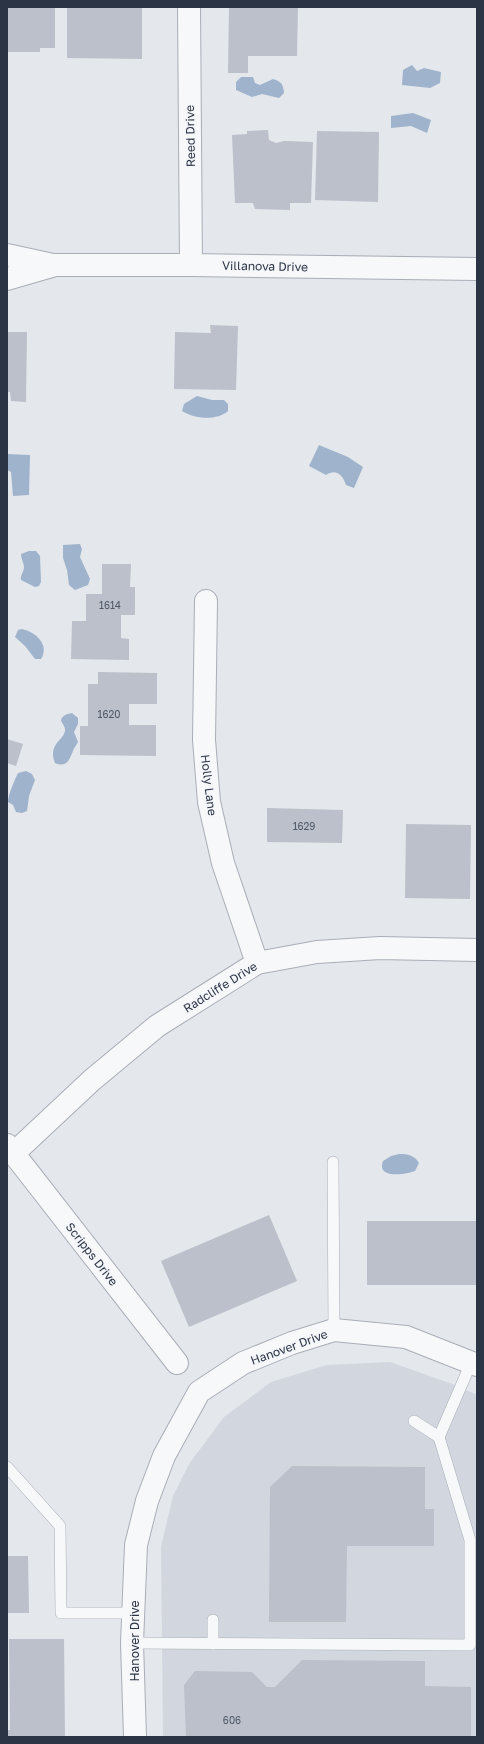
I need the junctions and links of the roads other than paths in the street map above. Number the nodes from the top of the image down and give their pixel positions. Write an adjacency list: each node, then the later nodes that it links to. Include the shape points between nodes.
1 (189, 7): 4 (street, Reed Drive)
2 (7, 255): 3 (street, Villanova Drive)
3 (53, 265): 4 (street, Villanova Drive); 6 (street, Villanova Drive)
4 (192, 265): 5 (street, Villanova Drive)
5 (477, 269)
6 (7, 279)
7 (206, 601): 9 (street, Holly Lane, via 204,740 209,802 223,863)
8 (477, 950): 9 (street, Radcliffe Drive, via 380,948 317,952)
9 (257, 963): 10 (street, Radcliffe Drive, via 157,1026)
10 (11, 1149): 13 (street, Scripps Drive)
11 (333, 1162): 12 (lane)
12 (334, 1330): 14 (street, Hanover Drive, via 406,1337); 18 (street, Hanover Drive, via 292,1343 243,1363 199,1392 164,1456 147,1501 136,1545)
13 (176, 1363)
14 (474, 1364): 16 (lane)
15 (414, 1421): 16 (lane)
16 (439, 1437): 21 (lane, via 470,1540 470,1645)
17 (7, 1467): 18 (lane, via 60,1526 60,1613)
18 (133, 1613): 20 (street, Hanover Drive)
19 (213, 1620): 21 (lane)
20 (132, 1643): 21 (lane); 22 (street, Hanover Drive)
21 (213, 1644)
22 (135, 1737)

